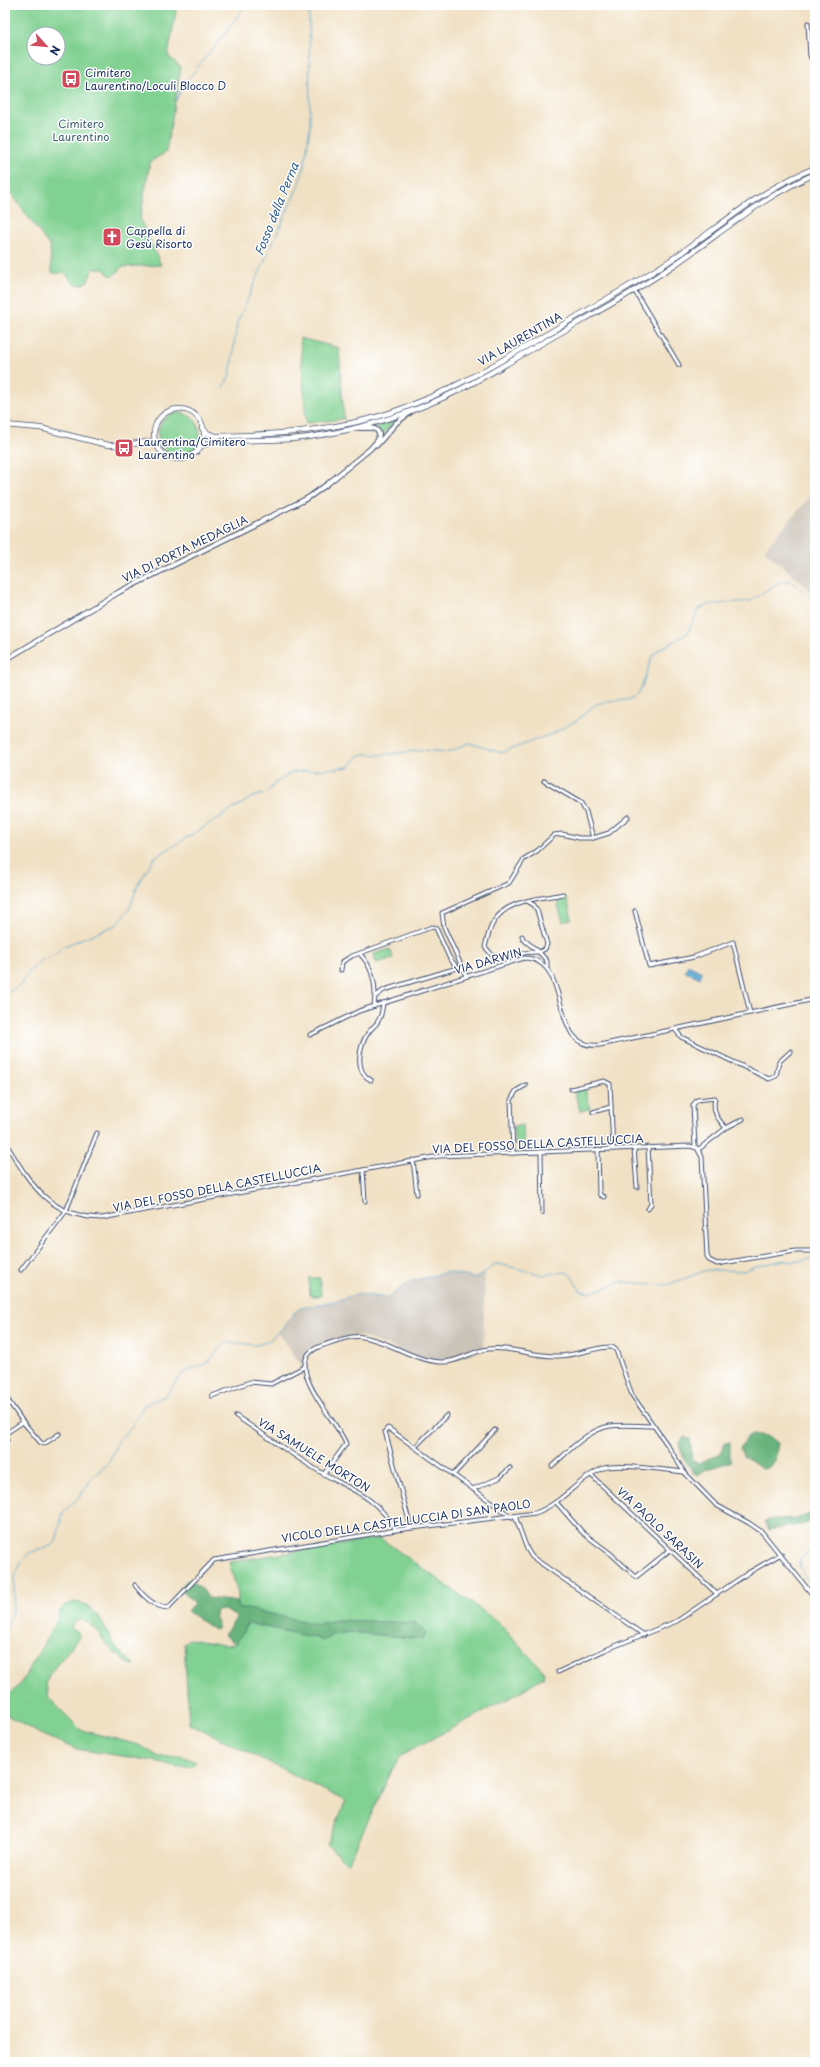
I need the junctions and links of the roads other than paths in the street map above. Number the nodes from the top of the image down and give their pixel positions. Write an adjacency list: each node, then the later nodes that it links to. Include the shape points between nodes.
1 (808, 22): 2 (street, via 810,55)
2 (815, 66)
3 (815, 168): 9 (main road, VIA LAURENTINA, via 787,180 757,198 650,273 477,374 428,398 370,418 316,429 216,436)
4 (815, 174): 5 (main road, VIA LAURENTINA, via 759,203 673,266)
5 (634, 290): 6 (street); 7 (main road, VIA LAURENTINA, via 474,382)
6 (679, 365)
7 (415, 409): 10 (main road, VIA LAURENTINA); 13 (street, VIA DI PORTA MEDAGLIA, via 397,422 376,446)
8 (5, 424): 11 (main road, via 40,428 108,445)
9 (202, 428): 11 (main road, via 194,415 187,411 172,411 159,419); 12 (main road)
10 (353, 429): 12 (main road, VIA LAURENTINA, via 294,438 215,442); 13 (street, VIA DI PORTA MEDAGLIA, via 373,428 378,431 378,440)
11 (155, 441): 12 (main road, via 166,456 179,459 191,456)
12 (200, 446)
13 (370, 449): 14 (street, VIA DI PORTA MEDAGLIA, via 308,498 118,592)
14 (5, 660)
15 (544, 781): 17 (street, via 581,803)
16 (628, 817): 19 (street, via 609,833)
17 (590, 830): 18 (street); 19 (street)
18 (586, 838): 19 (street); 28 (street, via 554,835 524,859 509,883 442,913 444,927)
19 (593, 838)
20 (563, 894): 21 (street)
21 (527, 901): 24 (street, via 537,910 547,942 545,949); 24 (street, via 512,905 498,916 492,924 485,947 493,956 500,957 528,951)
22 (635, 911): 33 (street, via 649,966 694,957 733,942)
23 (522, 936): 24 (street)
24 (539, 952): 26 (street, via 547,961)
25 (360, 954): 27 (street, via 342,962); 29 (street, via 368,961); 29 (street, via 434,927 457,968 384,990)
26 (547, 967): 28 (street, VIA DARWIN, via 536,960 524,958); 34 (street, via 553,978 568,1027 584,1044 598,1046)
27 (341, 970)
28 (466, 976): 31 (street, VIA DARWIN)
29 (376, 996): 32 (street)
30 (815, 999): 33 (street)
31 (382, 1003): 32 (street, VIA DARWIN); 37 (street, via 379,1021 368,1033 361,1052 362,1073)
32 (374, 1006): 35 (street, VIA DARWIN, via 346,1015)
33 (750, 1013): 34 (street)
34 (675, 1029): 36 (street, via 681,1037 769,1079 776,1076 779,1062)
35 (310, 1035)
36 (791, 1051)
37 (371, 1080)
38 (526, 1085): 53 (street, via 516,1091 511,1100)
39 (571, 1089): 40 (street, via 607,1081 610,1084)
40 (611, 1107): 41 (street); 49 (street)
41 (593, 1112)
42 (743, 1119): 43 (street)
43 (726, 1128): 47 (street, via 715,1115 715,1098 697,1100 693,1105); 50 (street)
44 (97, 1133): 61 (street)
45 (5, 1142): 61 (street, VIA DEL FOSSO DELLA CASTELLUCCIA, via 34,1188 49,1202)
46 (648, 1147): 47 (street, VIA DEL FOSSO DELLA CASTELLUCCIA); 48 (street, VIA DEL FOSSO DELLA CASTELLUCCIA); 60 (street, via 651,1204)
47 (695, 1147): 50 (street, VIA DEL FOSSO DELLA CASTELLUCCIA)
48 (634, 1148): 49 (street, VIA DEL FOSSO DELLA CASTELLUCCIA); 56 (street)
49 (613, 1149): 51 (street, VIA DEL FOSSO DELLA CASTELLUCCIA)
50 (699, 1149): 63 (street, via 702,1160 709,1260 717,1264 787,1252)
51 (598, 1150): 52 (street, VIA DEL FOSSO DELLA CASTELLUCCIA); 58 (street, via 599,1192)
52 (541, 1152): 53 (street, VIA DEL FOSSO DELLA CASTELLUCCIA); 62 (street)
53 (513, 1153): 54 (street, VIA DEL FOSSO DELLA CASTELLUCCIA, via 439,1156)
54 (413, 1160): 55 (street, VIA DEL FOSSO DELLA CASTELLUCCIA); 57 (street)
55 (363, 1170): 59 (street); 61 (street, VIA DEL FOSSO DELLA CASTELLUCCIA, via 112,1218 92,1218)
56 (637, 1187)
57 (417, 1194)
58 (604, 1197)
59 (365, 1201)
60 (648, 1209)
61 (66, 1211): 64 (street)
62 (542, 1213)
63 (815, 1252)
64 (21, 1270)
65 (304, 1367): 67 (street, via 270,1384 250,1382); 71 (street, via 307,1356 315,1348 360,1336 427,1360 442,1362 453,1361 490,1348 515,1349 556,1356 574,1355 611,1346 616,1350 632,1395); 79 (street, via 313,1390 346,1443 346,1447)
66 (5, 1396): 70 (street)
67 (212, 1396)
68 (447, 1415): 75 (street)
69 (236, 1416): 79 (street, VIA SAMUELE MORTON)
70 (23, 1422): 73 (street, via 41,1444); 74 (street)
71 (654, 1426): 76 (street, via 621,1426 599,1430 583,1439); 78 (street)
72 (495, 1430): 80 (street)
73 (59, 1434)
74 (6, 1437)
75 (415, 1447): 80 (street); 85 (street, via 386,1428)
76 (552, 1466)
77 (510, 1468): 82 (street, via 499,1478)
78 (684, 1472): 81 (street, VICOLO DELLA CASTELLUCCIA DI SAN PAOLO, via 613,1466 601,1469); 88 (street, via 716,1505 760,1530)
79 (324, 1474): 86 (street, VIA SAMUELE MORTON, via 366,1496)
80 (453, 1475): 82 (street)
81 (591, 1476): 83 (street, VICOLO DELLA CASTELLUCCIA DI SAN PAOLO); 87 (street, VIA PAOLO SARASIN)
82 (473, 1489): 84 (street)
83 (556, 1502): 84 (street, VICOLO DELLA CASTELLUCCIA DI SAN PAOLO, via 537,1512); 87 (street, via 583,1534 611,1554 636,1577)
84 (514, 1517): 85 (street, VICOLO DELLA CASTELLUCCIA DI SAN PAOLO); 92 (street, via 532,1557)
85 (411, 1528): 86 (street, VICOLO DELLA CASTELLUCCIA DI SAN PAOLO)
86 (396, 1530): 89 (street, VICOLO DELLA CASTELLUCCIA DI SAN PAOLO, via 214,1560 168,1608 152,1602)
87 (670, 1550): 90 (street, VIA PAOLO SARASIN)
88 (781, 1554): 90 (street); 91 (street)
89 (135, 1585)
90 (717, 1594): 92 (street, via 677,1621)
91 (815, 1598)
92 (644, 1635): 93 (street)
93 (558, 1672)
94 (5, 2058): 95 (street)
95 (8, 2062)

